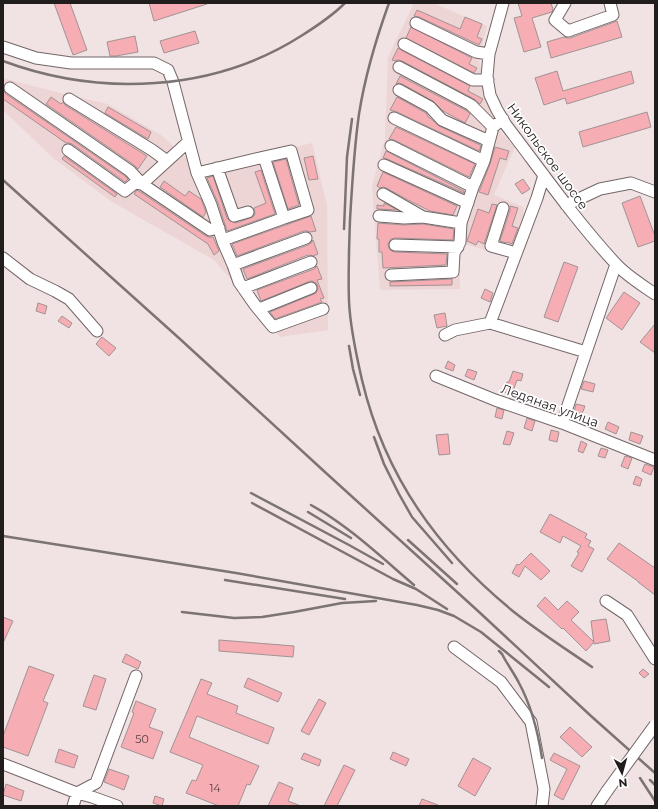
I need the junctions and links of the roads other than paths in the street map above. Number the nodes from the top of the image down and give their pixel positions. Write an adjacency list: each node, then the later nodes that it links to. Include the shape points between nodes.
1 (502, 3): 7 (street, Никольское шоссе)
2 (564, 3): 3 (street, via 555,20 568,31 613,15)
3 (610, 3)
4 (416, 24): 7 (street, via 476,52)
5 (404, 44): 9 (street, via 473,80)
6 (3, 47): 16 (street, via 36,58 71,63 159,65 168,70 173,82)
7 (489, 54): 9 (street, Никольское шоссе)
8 (399, 68): 15 (street, via 471,105)
9 (488, 80): 14 (street, Никольское шоссе, via 490,96)
10 (10, 88): 27 (street, via 130,172)
11 (399, 90): 17 (street, via 430,107 442,120)
12 (69, 99): 21 (street)
13 (394, 118): 22 (street)
14 (503, 119): 15 (street); 26 (street, Никольское шоссе)
15 (493, 127): 17 (street)
16 (188, 142): 21 (street); 25 (street)
17 (489, 142): 22 (street)
18 (390, 146): 28 (street)
19 (68, 150): 27 (street, via 125,191 135,183)
20 (264, 157): 24 (street); 37 (street); 37 (street, via 291,151 308,210)
21 (167, 161): 27 (street)
22 (484, 161): 28 (street)
23 (384, 165): 31 (street)
24 (216, 168): 25 (street); 34 (street, via 234,216)
25 (196, 173): 39 (street)
26 (544, 175): 32 (street, Никольское шоссе); 44 (street)
27 (142, 184): 39 (street, via 210,230)
28 (473, 186): 31 (street)
29 (655, 192): 32 (street, via 631,183 600,189)
30 (383, 194): 36 (street)
31 (468, 203): 38 (street)
32 (566, 205): 47 (street, Никольское шоссе)
33 (503, 208): 44 (street, via 491,246)
34 (248, 212)
35 (379, 216): 36 (street)
36 (424, 217): 38 (street)
37 (284, 218): 41 (street)
38 (461, 224): 43 (street)
39 (219, 228): 41 (street)
40 (306, 238): 48 (street)
41 (223, 240): 48 (street)
42 (395, 245): 43 (street)
43 (458, 247): 49 (street, via 454,254 453,272)
44 (516, 253): 55 (street)
45 (3, 258): 56 (street, via 30,279 69,300)
46 (311, 262): 50 (street)
47 (616, 264): 52 (street, Никольское шоссе); 58 (street)
48 (233, 265): 50 (street)
49 (391, 275)
50 (244, 288): 53 (street)
51 (311, 288): 53 (street)
52 (655, 294)
53 (259, 309): 54 (street, via 273,327)
54 (323, 309)
55 (490, 323): 57 (street, via 455,330); 58 (street)
56 (97, 331)
57 (445, 335)
58 (586, 352): 60 (street)
59 (436, 376): 60 (street, Ледяная улица)
60 (562, 423): 61 (street, Ледяная улица)
61 (655, 460)
62 (606, 601): 64 (street, via 627,615)
63 (454, 647): 71 (street, via 501,682 531,722 544,789)
64 (655, 659)
65 (136, 676): 68 (street, via 96,783)
66 (655, 725): 72 (street, bridge)
67 (3, 764): 68 (street)
68 (77, 793): 69 (street); 70 (street)
69 (73, 806)
70 (117, 806)
71 (542, 806)
72 (597, 806)

